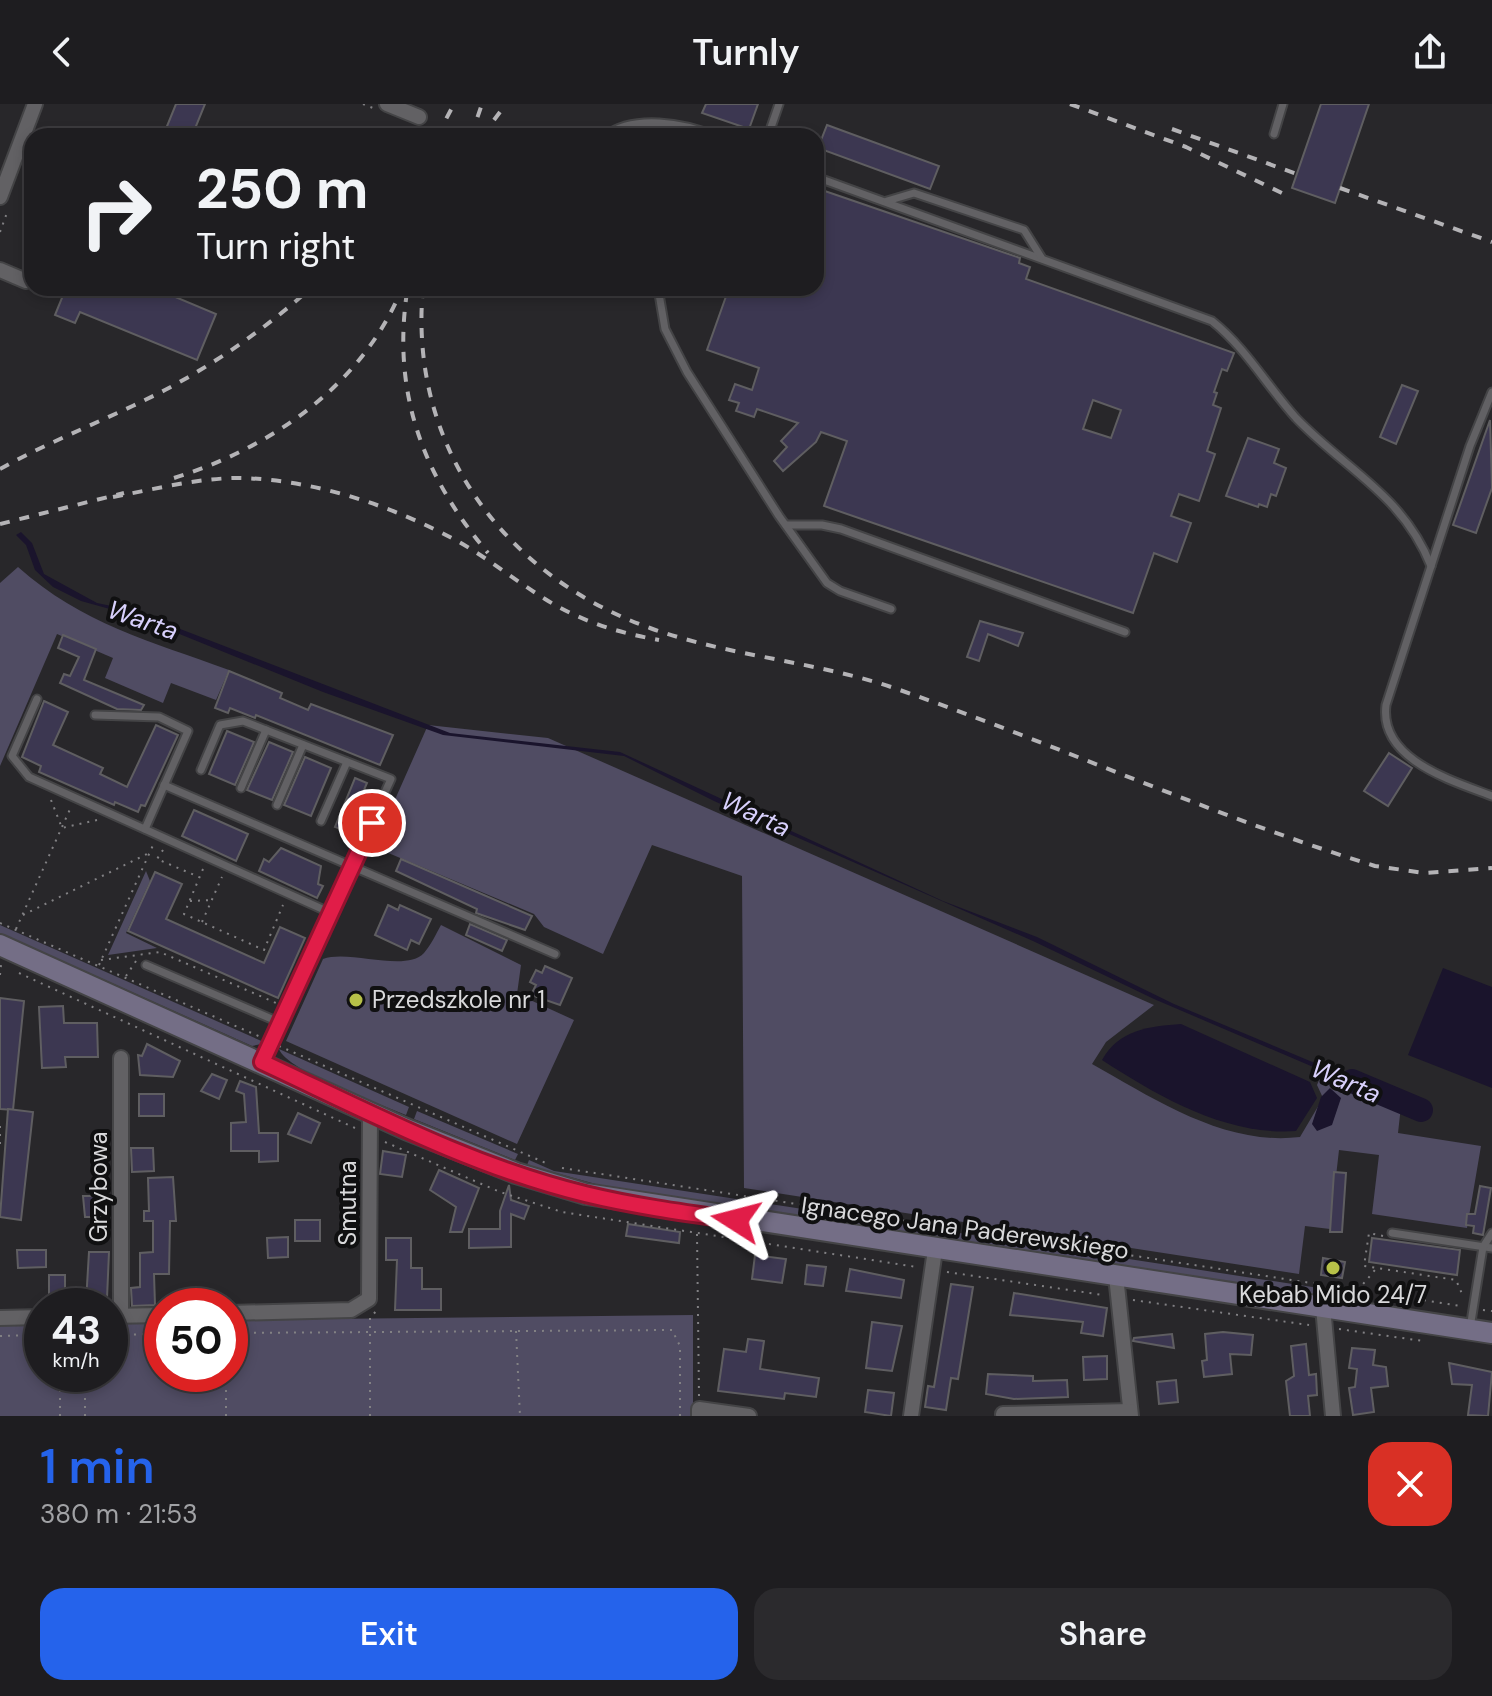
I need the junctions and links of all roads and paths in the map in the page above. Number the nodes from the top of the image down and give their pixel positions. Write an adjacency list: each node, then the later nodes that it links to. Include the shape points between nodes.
1 (35, 104): 6 (street)
2 (387, 104): 5 (street)
3 (779, 104): 9 (lane)
4 (1283, 104): 11 (lane)
5 (419, 117)
6 (26, 128)
7 (625, 128): 8 (lane)
8 (686, 128)
9 (771, 128)
10 (24, 133): 13 (street)
11 (1274, 134)
12 (824, 180): 15 (lane)
13 (0, 197)
14 (936, 201): 15 (lane, via 914,193); 16 (lane); 17 (lane, via 1024,230)
15 (885, 202): 16 (lane)
16 (930, 218): 17 (lane)
17 (1041, 258): 23 (lane, via 1202,316 1224,330 1304,426 1393,503 1413,527)
18 (0, 270): 19 (street)
19 (24, 280)
20 (659, 296): 22 (lane, via 673,347)
21 (1492, 392): 23 (lane)
22 (786, 525): 24 (lane, via 832,588); 25 (lane, via 841,529)
23 (1431, 566): 35 (lane, via 1384,722 1398,748)
24 (891, 609)
25 (1125, 632)
26 (37, 699): 32 (lane, via 12,756 29,777)
27 (95, 715): 33 (lane, via 159,717 188,731)
28 (266, 730): 29 (lane); 31 (lane, via 243,721 220,725); 34 (lane)
29 (303, 745): 30 (lane); 37 (lane)
30 (347, 762): 39 (lane); 46 (lane, via 391,779)
31 (201, 770)
32 (45, 785): 36 (lane); 40 (path)
33 (164, 785): 41 (lane); 46 (lane)
34 (241, 788)
35 (1492, 796)
36 (76, 798): 38 (lane); 40 (path)
37 (277, 805)
38 (113, 816): 40 (path); 41 (lane)
39 (321, 821)
40 (62, 828): 53 (path)
41 (145, 829): 42 (lane)
42 (157, 835): 44 (path); 52 (lane)
43 (169, 847): 48 (path, via 157,859)
44 (149, 853): 53 (path); 60 (path)
45 (205, 864): 48 (path)
46 (353, 868): 52 (lane); 59 (lane)
47 (224, 872): 49 (path)
48 (199, 877): 51 (path)
49 (212, 900): 51 (path); 54 (path)
50 (286, 900): 54 (path, via 264,950)
51 (189, 901): 54 (path, via 184,914)
52 (331, 913): 68 (lane)
53 (22, 916): 56 (path)
54 (202, 922)
55 (0, 923): 56 (path)
56 (15, 930): 63 (path)
57 (0, 945): 71 (main road, Ignacego Jana Paderewskiego)
58 (141, 954): 60 (path); 66 (path); 67 (path, via 160,952)
59 (555, 954)
60 (101, 960): 63 (path)
61 (0, 965): 65 (path)
62 (146, 965): 68 (lane)
63 (98, 966): 66 (path)
64 (16, 972): 72 (path)
65 (0, 975)
66 (125, 978): 69 (path)
67 (282, 1006)
68 (281, 1023): 69 (lane)
69 (272, 1042): 71 (lane); 87 (path, via 555,1167)
70 (121, 1058): 86 (street, Grzybowa)
71 (262, 1062): 72 (main road, Ignacego Jana Paderewskiego)
72 (365, 1122): 80 (main road, Ignacego Jana Paderewskiego, via 586,1194); 91 (street, Smutna, via 370,1293 365,1304 351,1310)
73 (0, 1126): 75 (path)
74 (379, 1139): 76 (path, via 500,1192 562,1212)
75 (0, 1145)
76 (697, 1233): 82 (path); 107 (path)
77 (1392, 1233): 79 (lane)
78 (1492, 1233): 79 (lane)
79 (1488, 1248): 89 (lane)
80 (935, 1250): 85 (main road, Ignacego Jana Paderewskiego); 117 (street)
81 (1364, 1266): 83 (path)
82 (921, 1268)
83 (1376, 1268): 87 (path); 87 (path, via 1456,1280 1469,1308)
84 (943, 1271): 88 (path)
85 (1116, 1276): 88 (street); 93 (main road, Ignacego Jana Paderewskiego)
86 (116, 1288)
87 (1357, 1290)
88 (1119, 1297): 93 (path); 109 (street)
89 (1473, 1308): 90 (path); 97 (lane)
90 (1492, 1311)
91 (248, 1313)
92 (24, 1317): 94 (street)
93 (1324, 1317): 97 (main road, Ignacego Jana Paderewskiego); 103 (path); 118 (street)
94 (0, 1318)
95 (370, 1318): 98 (path)
96 (516, 1330): 98 (path); 114 (path); 115 (path, via 672,1330 680,1346)
97 (1470, 1330): 100 (main road, Ignacego Jana Paderewskiego)
98 (369, 1332): 99 (path); 113 (path)
99 (248, 1333)
100 (1492, 1333)
101 (24, 1335): 102 (path)
102 (0, 1336)
103 (1431, 1342)
104 (60, 1392): 110 (path)
105 (85, 1392): 111 (path)
106 (226, 1392): 112 (path)
107 (699, 1412): 116 (street)
108 (1003, 1414): 109 (street)
109 (1131, 1414)
110 (60, 1416)
111 (85, 1416)
112 (226, 1416)
113 (370, 1416)
114 (520, 1416)
115 (680, 1416)
116 (749, 1416)
117 (911, 1416)
118 (1333, 1416)

